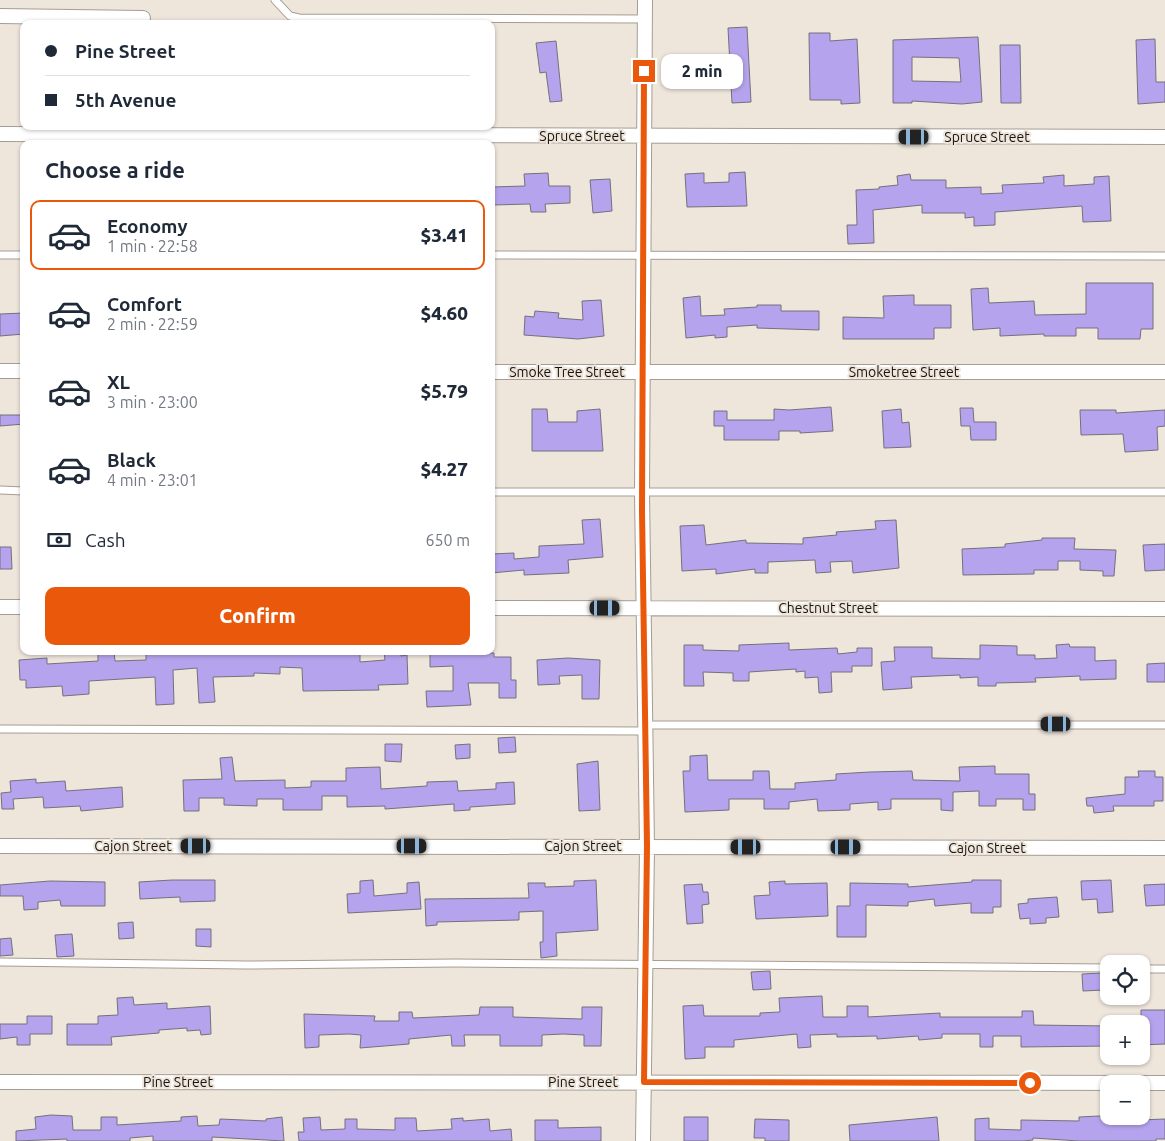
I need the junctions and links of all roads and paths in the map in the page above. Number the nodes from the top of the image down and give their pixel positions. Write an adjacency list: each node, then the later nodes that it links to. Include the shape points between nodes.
1 (275, 0): 5 (lane, via 290,16 299,18)
2 (645, 0): 5 (street)
3 (0, 16): 4 (street)
4 (143, 18)
5 (644, 20): 7 (street)
6 (0, 134): 7 (street, Spruce Street)
7 (643, 137): 8 (street, Spruce Street); 12 (street)
8 (1165, 137)
9 (0, 255): 10 (lane)
10 (20, 255)
11 (495, 255): 12 (lane)
12 (642, 256): 13 (lane); 17 (street)
13 (1165, 256)
14 (0, 371): 15 (street)
15 (20, 371)
16 (495, 372): 17 (street, Smoke Tree Street)
17 (643, 372): 18 (street, Smoketree Street); 22 (street)
18 (1165, 372)
19 (0, 490): 20 (lane)
20 (20, 490)
21 (495, 492): 22 (lane)
22 (642, 492): 23 (lane); 27 (street)
23 (1165, 492)
24 (0, 607): 25 (street)
25 (20, 607)
26 (495, 608): 27 (street, Chestnut Street)
27 (642, 608): 28 (street, Chestnut Street); 30 (street)
28 (1165, 609)
29 (1165, 725): 30 (lane)
30 (644, 728): 31 (lane); 33 (street)
31 (0, 729)
32 (0, 846): 33 (street, Cajon Street)
33 (647, 846): 34 (street, Cajon Street); 36 (street)
34 (1165, 848)
35 (0, 962): 36 (lane, via 246,966)
36 (645, 965): 37 (lane); 41 (street)
37 (1100, 968)
38 (1150, 969): 39 (lane)
39 (1165, 969)
40 (0, 1082): 41 (street, Pine Street)
41 (644, 1082): 42 (street, Pine Street); 43 (street)
42 (1165, 1083)
43 (643, 1141)

